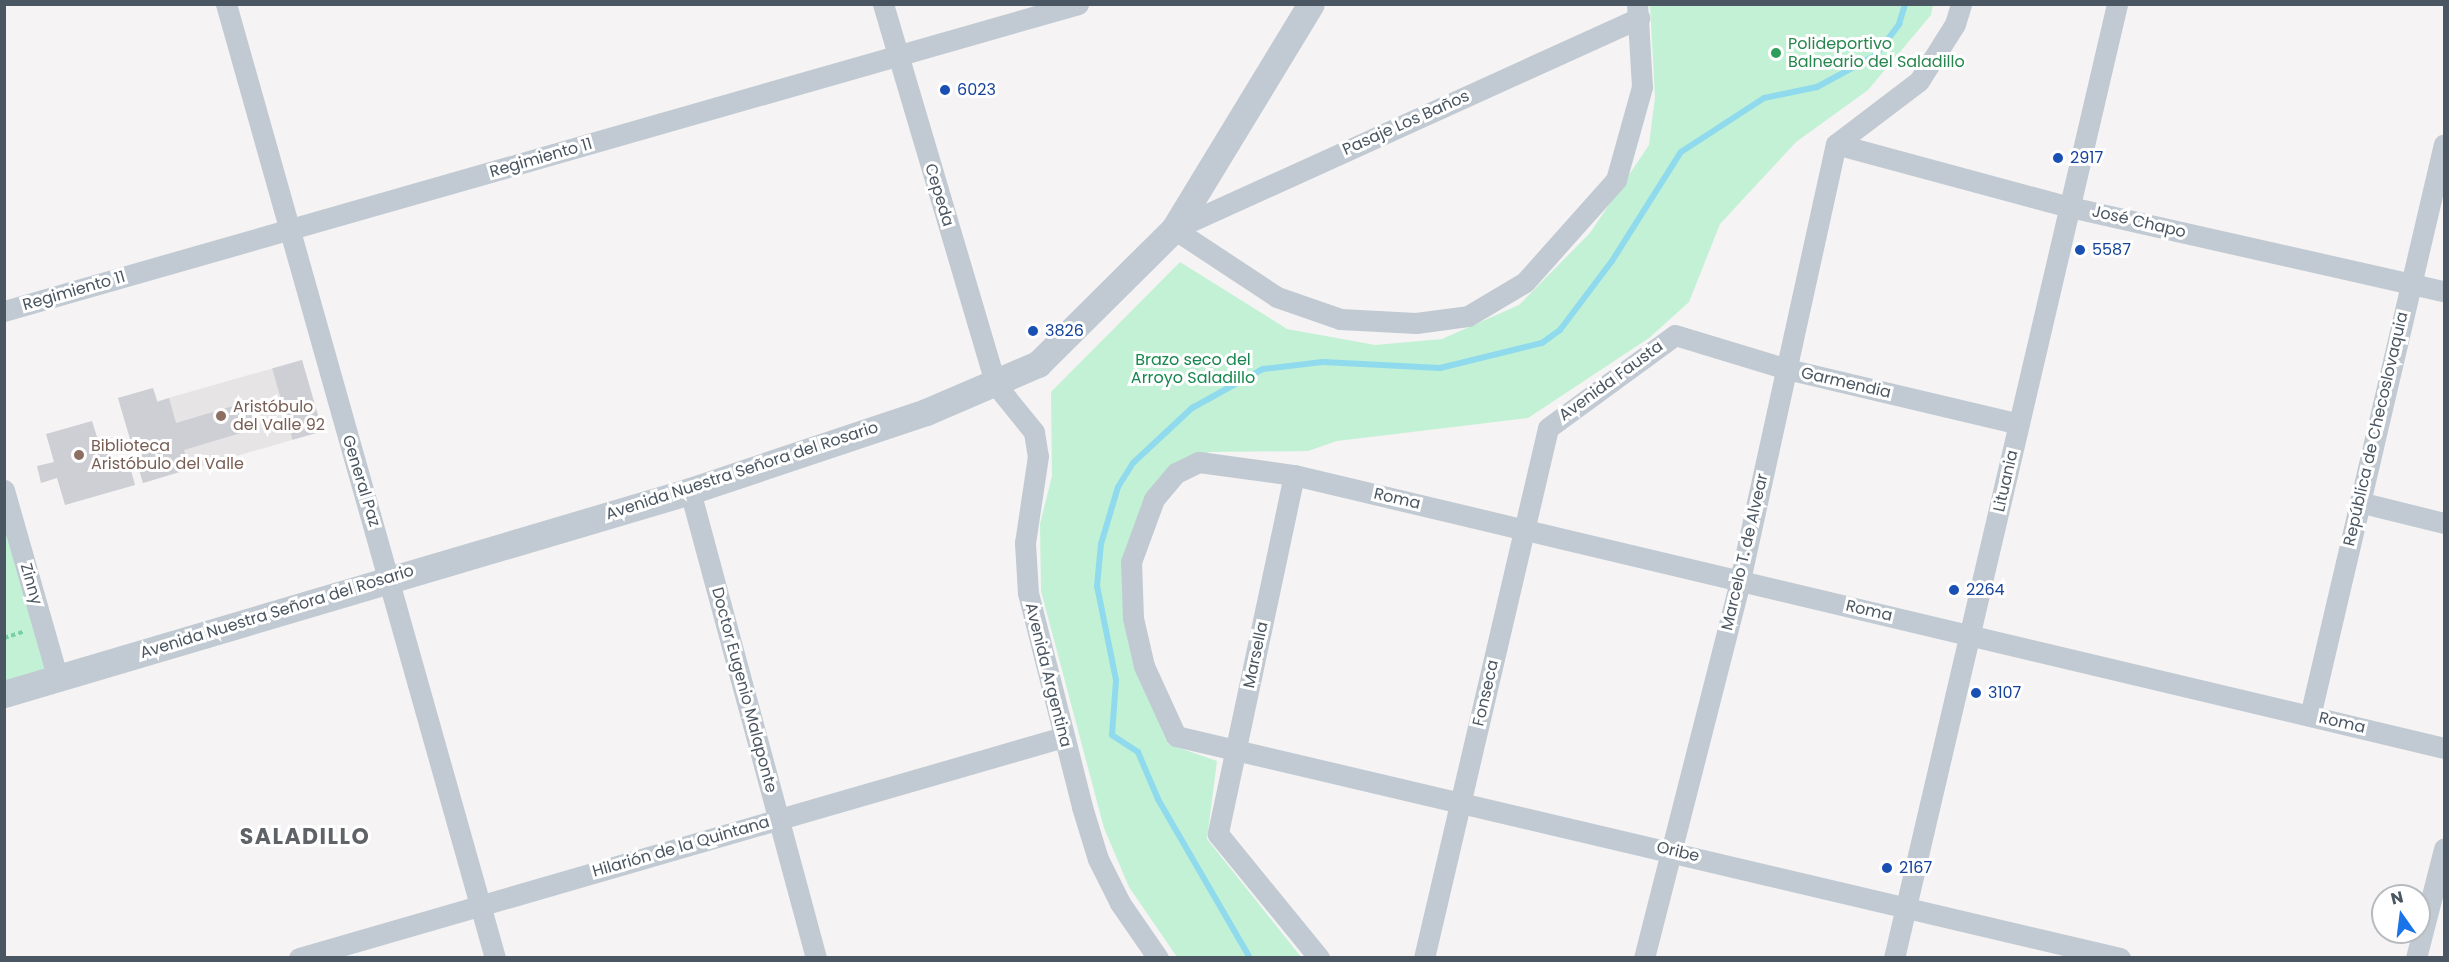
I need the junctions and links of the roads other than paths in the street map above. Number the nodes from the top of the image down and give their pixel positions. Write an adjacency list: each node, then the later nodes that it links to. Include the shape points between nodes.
1 (226, 4): 13 (street, General Paz)
2 (883, 4): 8 (street, Cepeda)
3 (1078, 4): 8 (street, Regimiento 11)
4 (1311, 4): 12 (street, Avenida Nuestra Señora del Rosario)
5 (1961, 4): 9 (street, via 1955,24 1919,81)
6 (2118, 4): 11 (street, Lituania)
7 (1638, 11): 12 (street, Pasaje Los Baños); 12 (street, via 1642,87 1616,180 1525,282 1468,316 1416,323 1340,319 1277,297)
8 (898, 56): 13 (street, Regimiento 11); 19 (street, Cepeda)
9 (1836, 144): 11 (street, José Chapo); 18 (street, Marcelo T. de Alvear)
10 (2445, 144): 14 (street, República de Checoslovaquia)
11 (2070, 207): 14 (street, José Chapo); 20 (street, Lituania)
12 (1174, 228): 19 (street, Avenida Nuestra Señora del Rosario, via 1038,364)
13 (286, 231): 16 (street, Regimiento 11); 28 (street, General Paz)
14 (2409, 283): 15 (street, José Chapo); 25 (street, República de Checoslovaquia)
15 (2445, 291)
16 (4, 311)
17 (1675, 335): 18 (street, Garmendia); 21 (street, Avenida Fausta)
18 (1787, 369): 20 (street, Garmendia); 29 (street, Marcelo T. de Alvear)
19 (996, 385): 24 (street, Avenida Nuestra Señora del Rosario); 34 (street, Avenida Argentina, via 1034,432 1038,456 1024,543 1028,593)
20 (2019, 424): 30 (street, Lituania)
21 (1548, 428): 27 (street, Fonseca)
22 (1294, 475): 27 (street, Roma); 36 (street, Marsella); 36 (street, via 1199,462 1176,473 1154,499 1131,562 1133,618 1144,666 1176,736)
23 (4, 490): 31 (street, Zinny)
24 (690, 491): 28 (street, Avenida Nuestra Señora del Rosario); 38 (street, Doctor Eugenio Malaponte)
25 (2359, 502): 26 (street); 33 (street, República de Checoslovaquia)
26 (2445, 523)
27 (1524, 529): 29 (street, Roma); 37 (street, Fonseca)
28 (389, 577): 31 (street, Avenida Nuestra Señora del Rosario); 41 (street, General Paz)
29 (1740, 580): 30 (street, Roma); 40 (street, Marcelo T. de Alvear)
30 (1970, 635): 33 (street, Roma); 42 (street, Lituania)
31 (58, 679): 32 (street, Avenida Nuestra Señora del Rosario)
32 (4, 694)
33 (2310, 716): 35 (street, Roma)
34 (1064, 737): 38 (street, Hilarión de la Quintana); 46 (street, Avenida Argentina, via 1098,859)
35 (2445, 748)
36 (1235, 751): 37 (street, Oribe); 47 (street, Marsella, via 1218,834)
37 (1460, 803): 40 (street, Oribe); 48 (street, Fonseca)
38 (779, 819): 41 (street, Hilarión de la Quintana); 45 (street, Doctor Eugenio Malaponte)
39 (2445, 849): 52 (street)
40 (1667, 850): 42 (street, Oribe); 49 (street, Marcelo T. de Alvear)
41 (480, 905): 43 (street, Hilarión de la Quintana); 44 (street, General Paz)
42 (1906, 907): 50 (street, Lituania); 51 (street, Oribe)
43 (299, 957)
44 (495, 957)
45 (816, 957)
46 (1158, 957)
47 (1319, 957)
48 (1424, 957)
49 (1644, 957)
50 (1894, 957)
51 (2120, 957)
52 (2416, 957)

